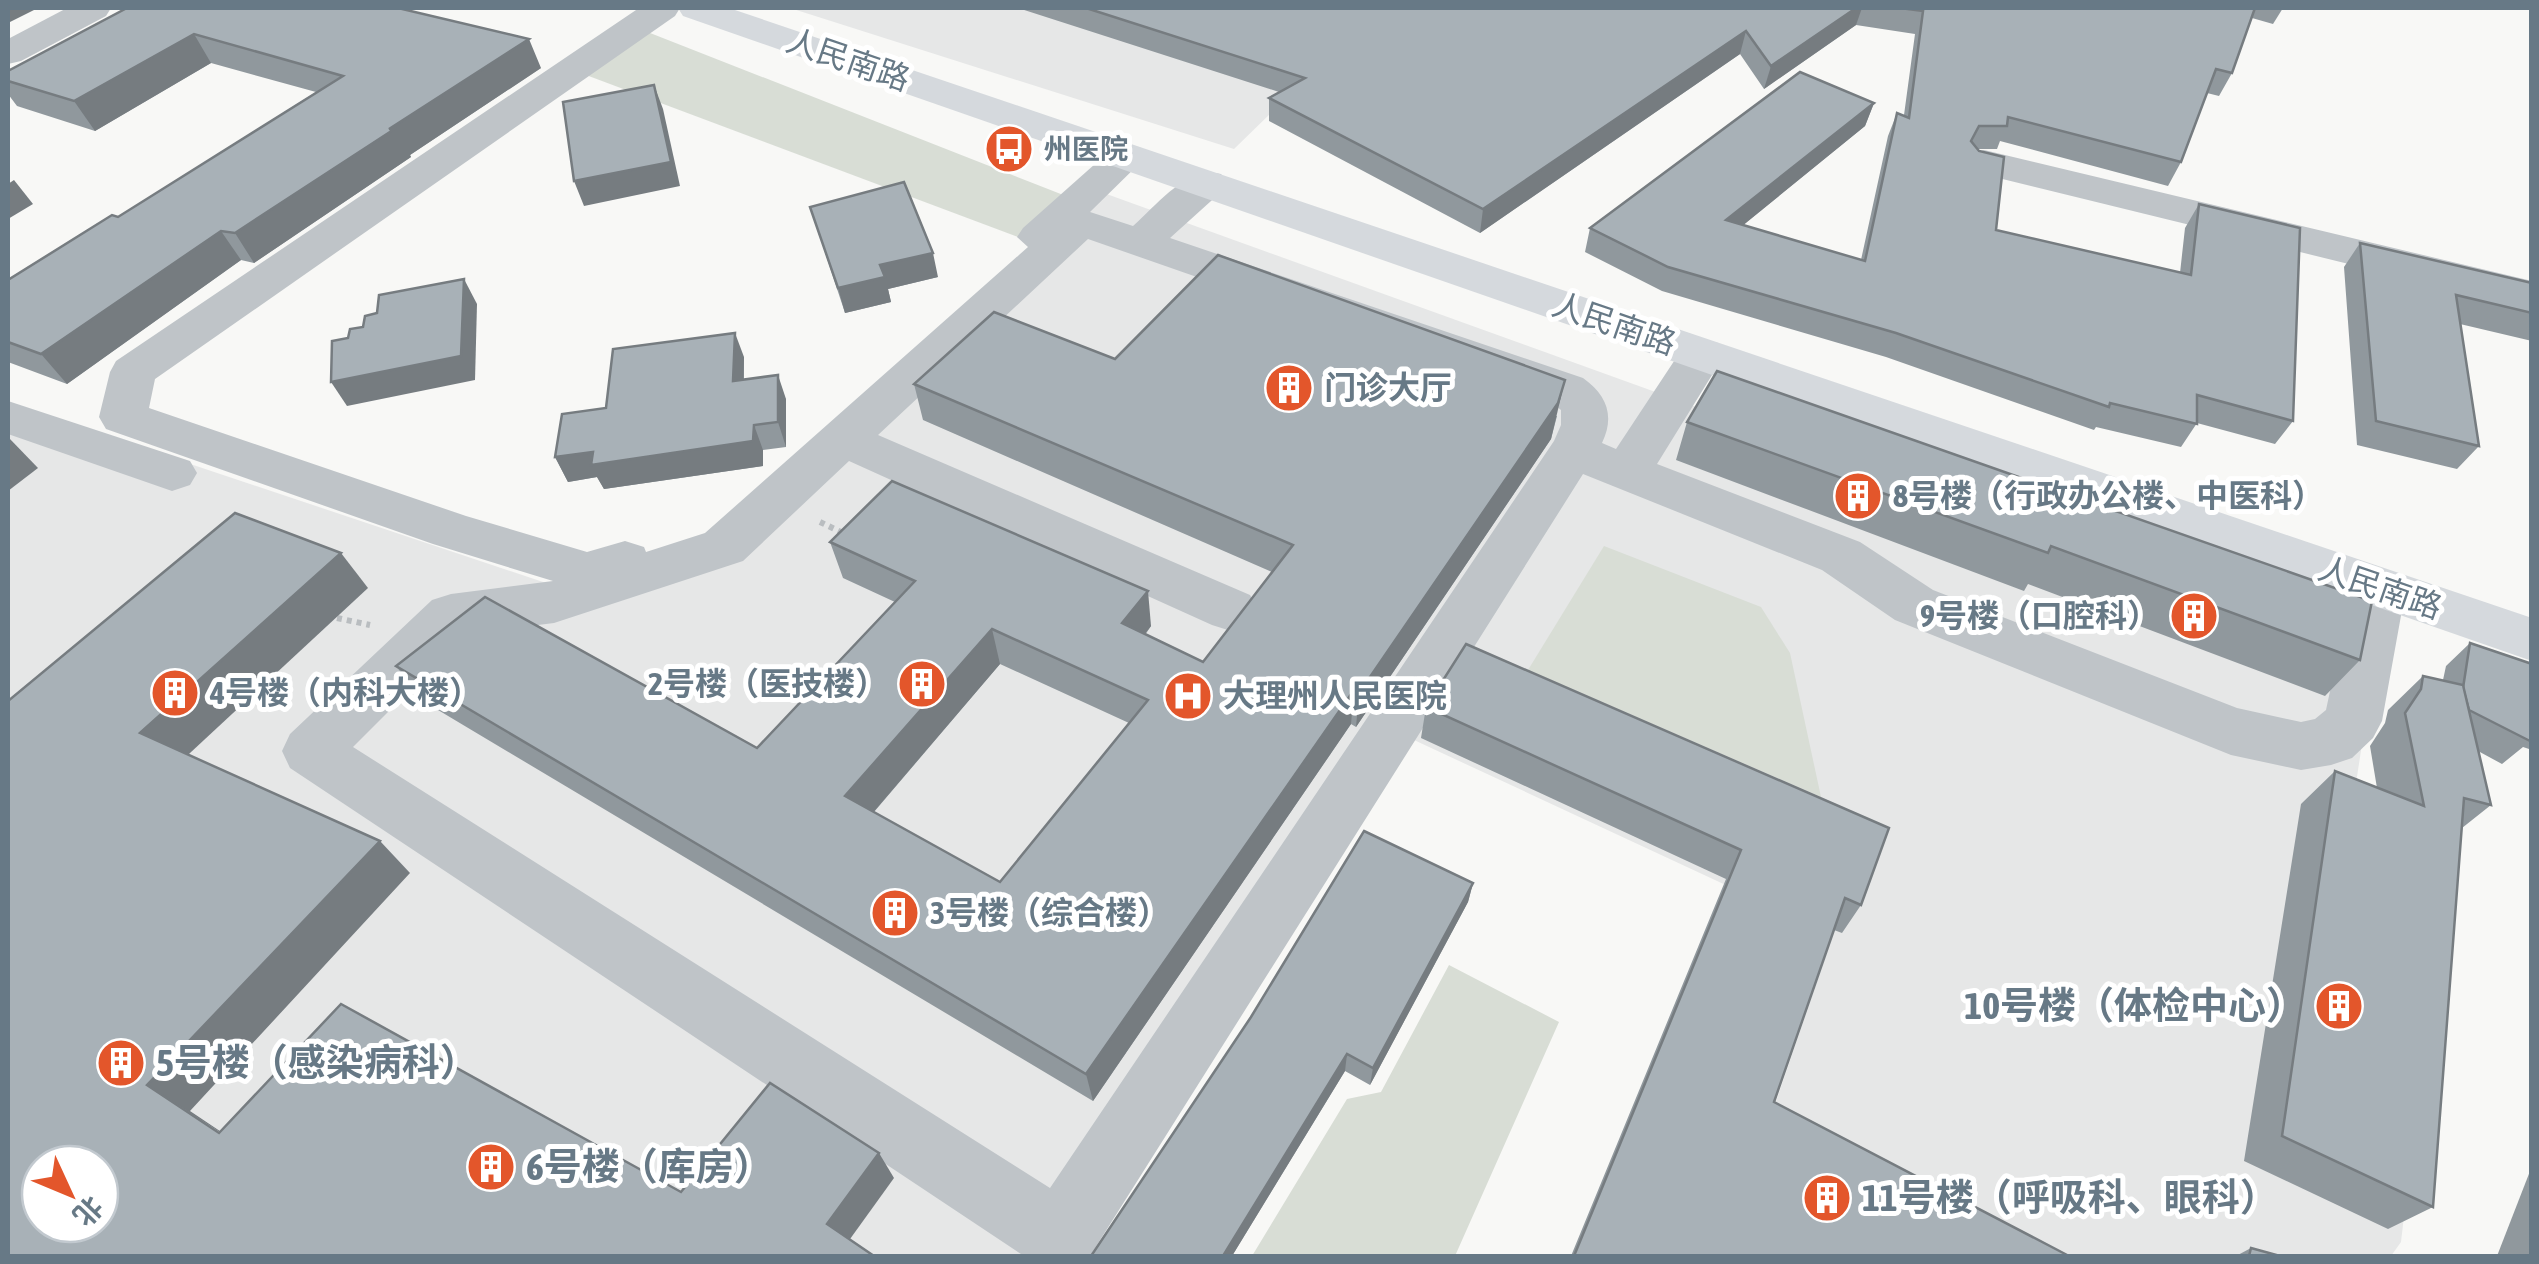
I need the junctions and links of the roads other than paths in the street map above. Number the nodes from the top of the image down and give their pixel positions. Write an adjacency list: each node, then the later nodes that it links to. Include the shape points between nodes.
1 (65, 8): 5 (street)
2 (92, 8): 6 (street)
3 (662, 8): 7 (street, via 133,372 123,417 587,572 699,538)
4 (696, 8): 7 (main road, 人民南路)
5 (8, 38)
6 (8, 53)
7 (1127, 156): 9 (main road, 人民南路)
8 (1984, 162): 11 (street)
9 (1207, 184): 10 (street); 12 (main road, 人民南路)
10 (1138, 244): 14 (street, via 1081,222); 15 (street, via 1566,389 1588,412 1587,428)
11 (2532, 295)
12 (1702, 354): 16 (street); 17 (main road, 人民南路)
13 (8, 417): 18 (street)
14 (843, 439): 18 (street, via 724,547); 19 (street)
15 (1572, 451): 16 (street); 18 (street, via 1060,1237 310,751 451,615)
16 (1627, 472): 17 (street, via 1841,556 1914,605 2231,731 2301,746 2331,741 2352,721)
17 (2379, 588): 20 (main road, 人民南路)
18 (554, 602)
19 (1230, 610)
20 (2532, 640)

